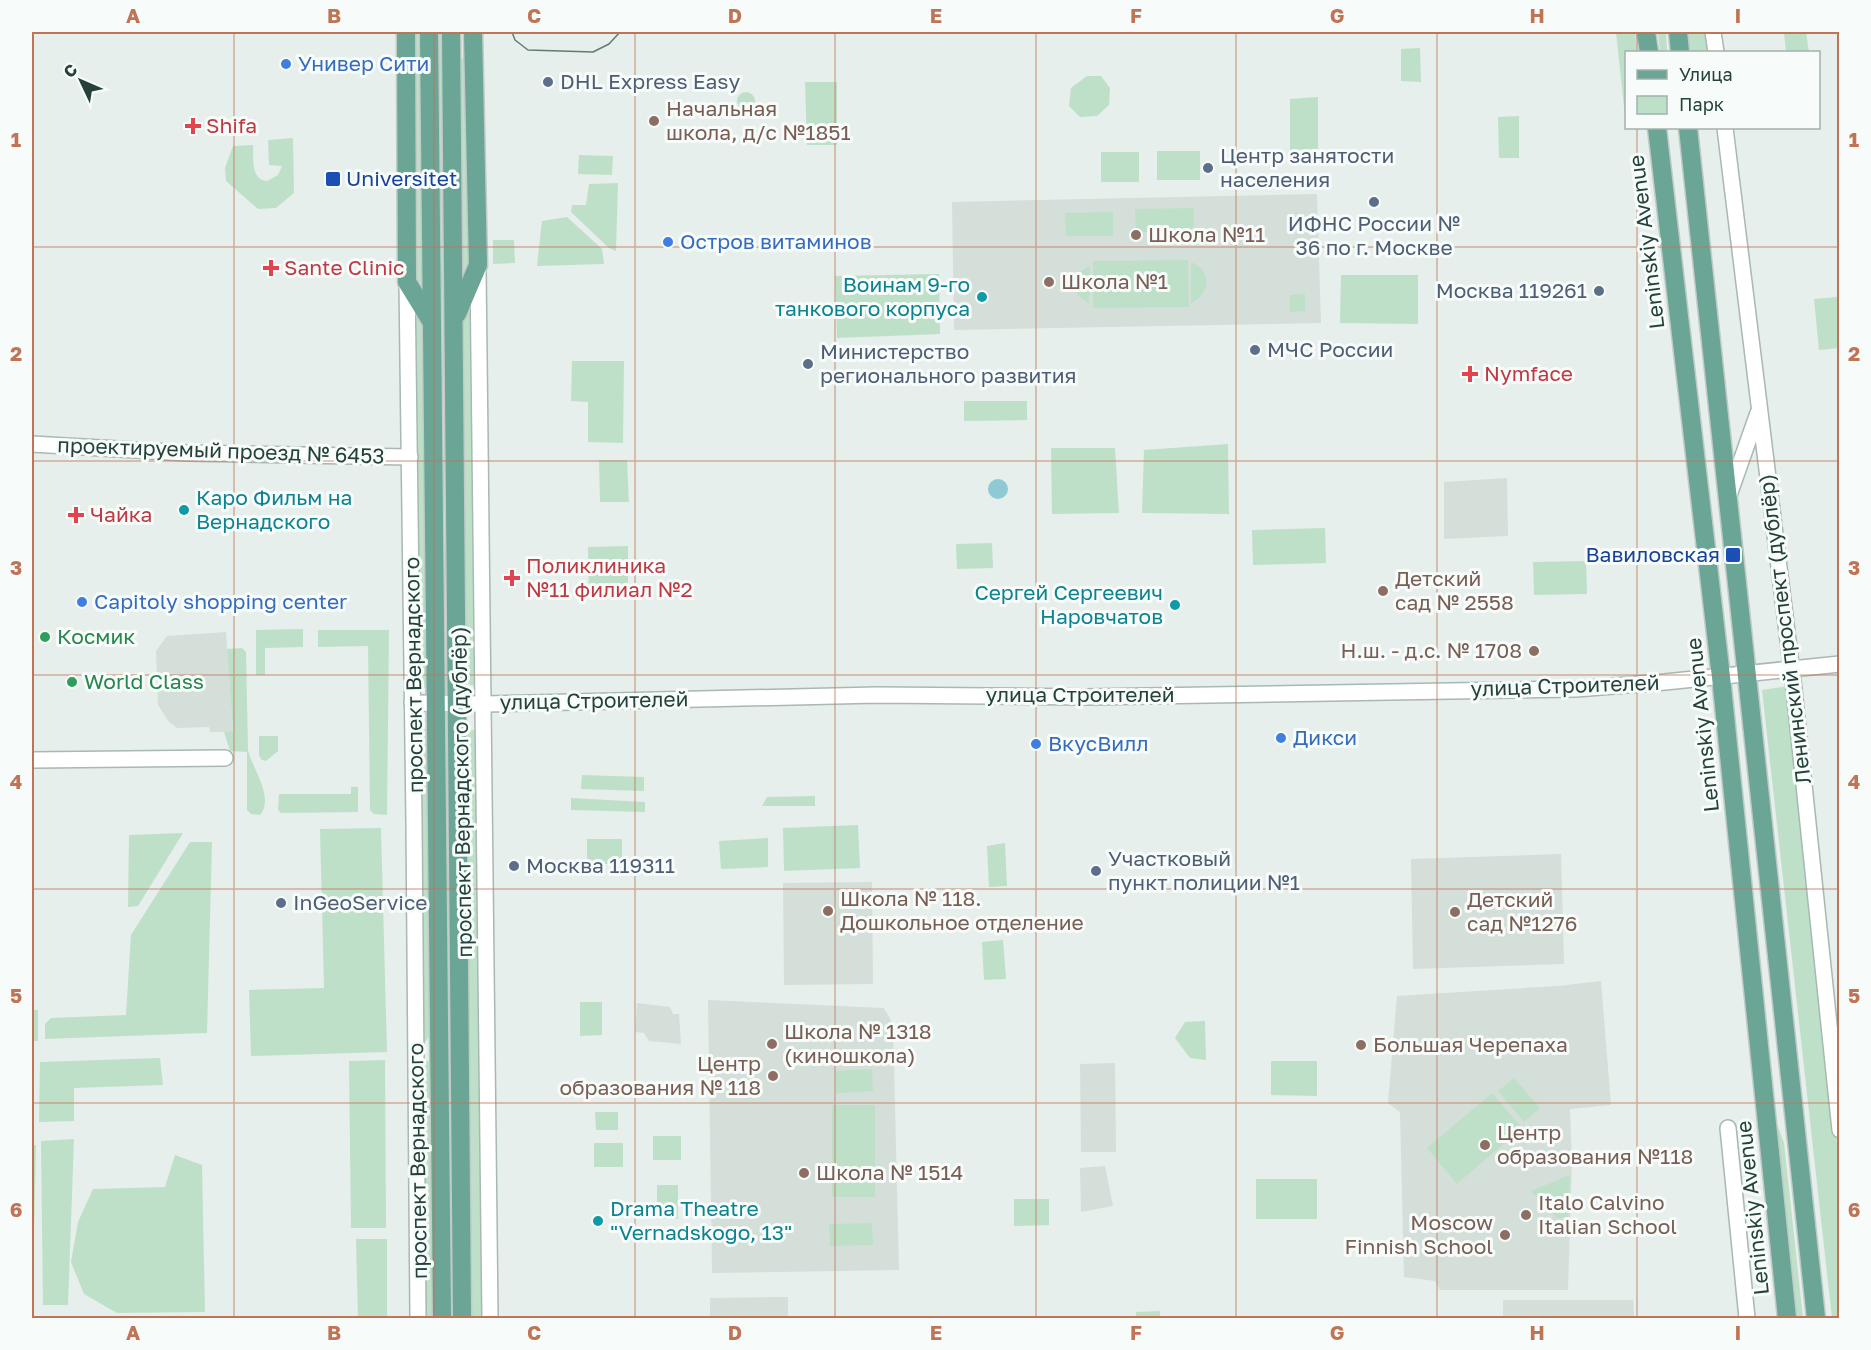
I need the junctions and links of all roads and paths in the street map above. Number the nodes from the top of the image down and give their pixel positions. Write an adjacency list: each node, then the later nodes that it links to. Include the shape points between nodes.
1 (406, 32): 15 (main road)
2 (429, 32): 17 (main road, проспект Вернадского)
3 (451, 32): 16 (main road, проспект Вернадского)
4 (473, 32): 14 (main road, проспект Вернадского (дублёр))
5 (1646, 32): 8 (main road)
6 (1678, 32): 9 (main road)
7 (1713, 32): 10 (street)
8 (1648, 51)
9 (1680, 51)
10 (1716, 51)
11 (1657, 129): 25 (main road, Leninskiy Avenue)
12 (1688, 129): 21 (main road)
13 (1725, 129): 18 (street, Ленинский проспект (дублёр))
14 (478, 265): 16 (main road, проспект Вернадского (дублёр)); 29 (street, проспект Вернадского (дублёр))
15 (407, 282): 17 (main road); 20 (street)
16 (454, 321): 28 (main road, проспект Вернадского)
17 (432, 322): 27 (main road, проспект Вернадского)
18 (1759, 409): 21 (street); 23 (street, Ленинский проспект (дублёр))
19 (32, 444): 20 (street, проектируемый проезд № 6453, via 187,453)
20 (410, 457): 26 (street)
21 (1728, 498): 24 (main road)
22 (1839, 664): 23 (street, улица Строителей)
23 (1791, 669): 24 (street, улица Строителей); 35 (street, Ленинский проспект (дублёр))
24 (1746, 674): 25 (street, улица Строителей); 42 (main road)
25 (1721, 676): 29 (street, улица Строителей, via 1576,688 1085,697 877,695); 41 (main road, Leninskiy Avenue)
26 (412, 703): 27 (street, улица Строителей); 33 (street)
27 (437, 703): 28 (street, улица Строителей); 32 (main road, проспект Вернадского)
28 (457, 703): 29 (street, улица Строителей); 38 (main road, проспект Вернадского)
29 (484, 704): 39 (street, проспект Вернадского (дублёр))
30 (225, 758): 31 (street)
31 (32, 760)
32 (440, 1033): 33 (street); 37 (main road, проспект Вернадского)
33 (416, 1063): 36 (street)
34 (1728, 1128): 40 (street)
35 (1839, 1130)
36 (418, 1318)
37 (442, 1318)
38 (462, 1318)
39 (489, 1318)
40 (1748, 1318)
41 (1787, 1318)
42 (1816, 1318)

